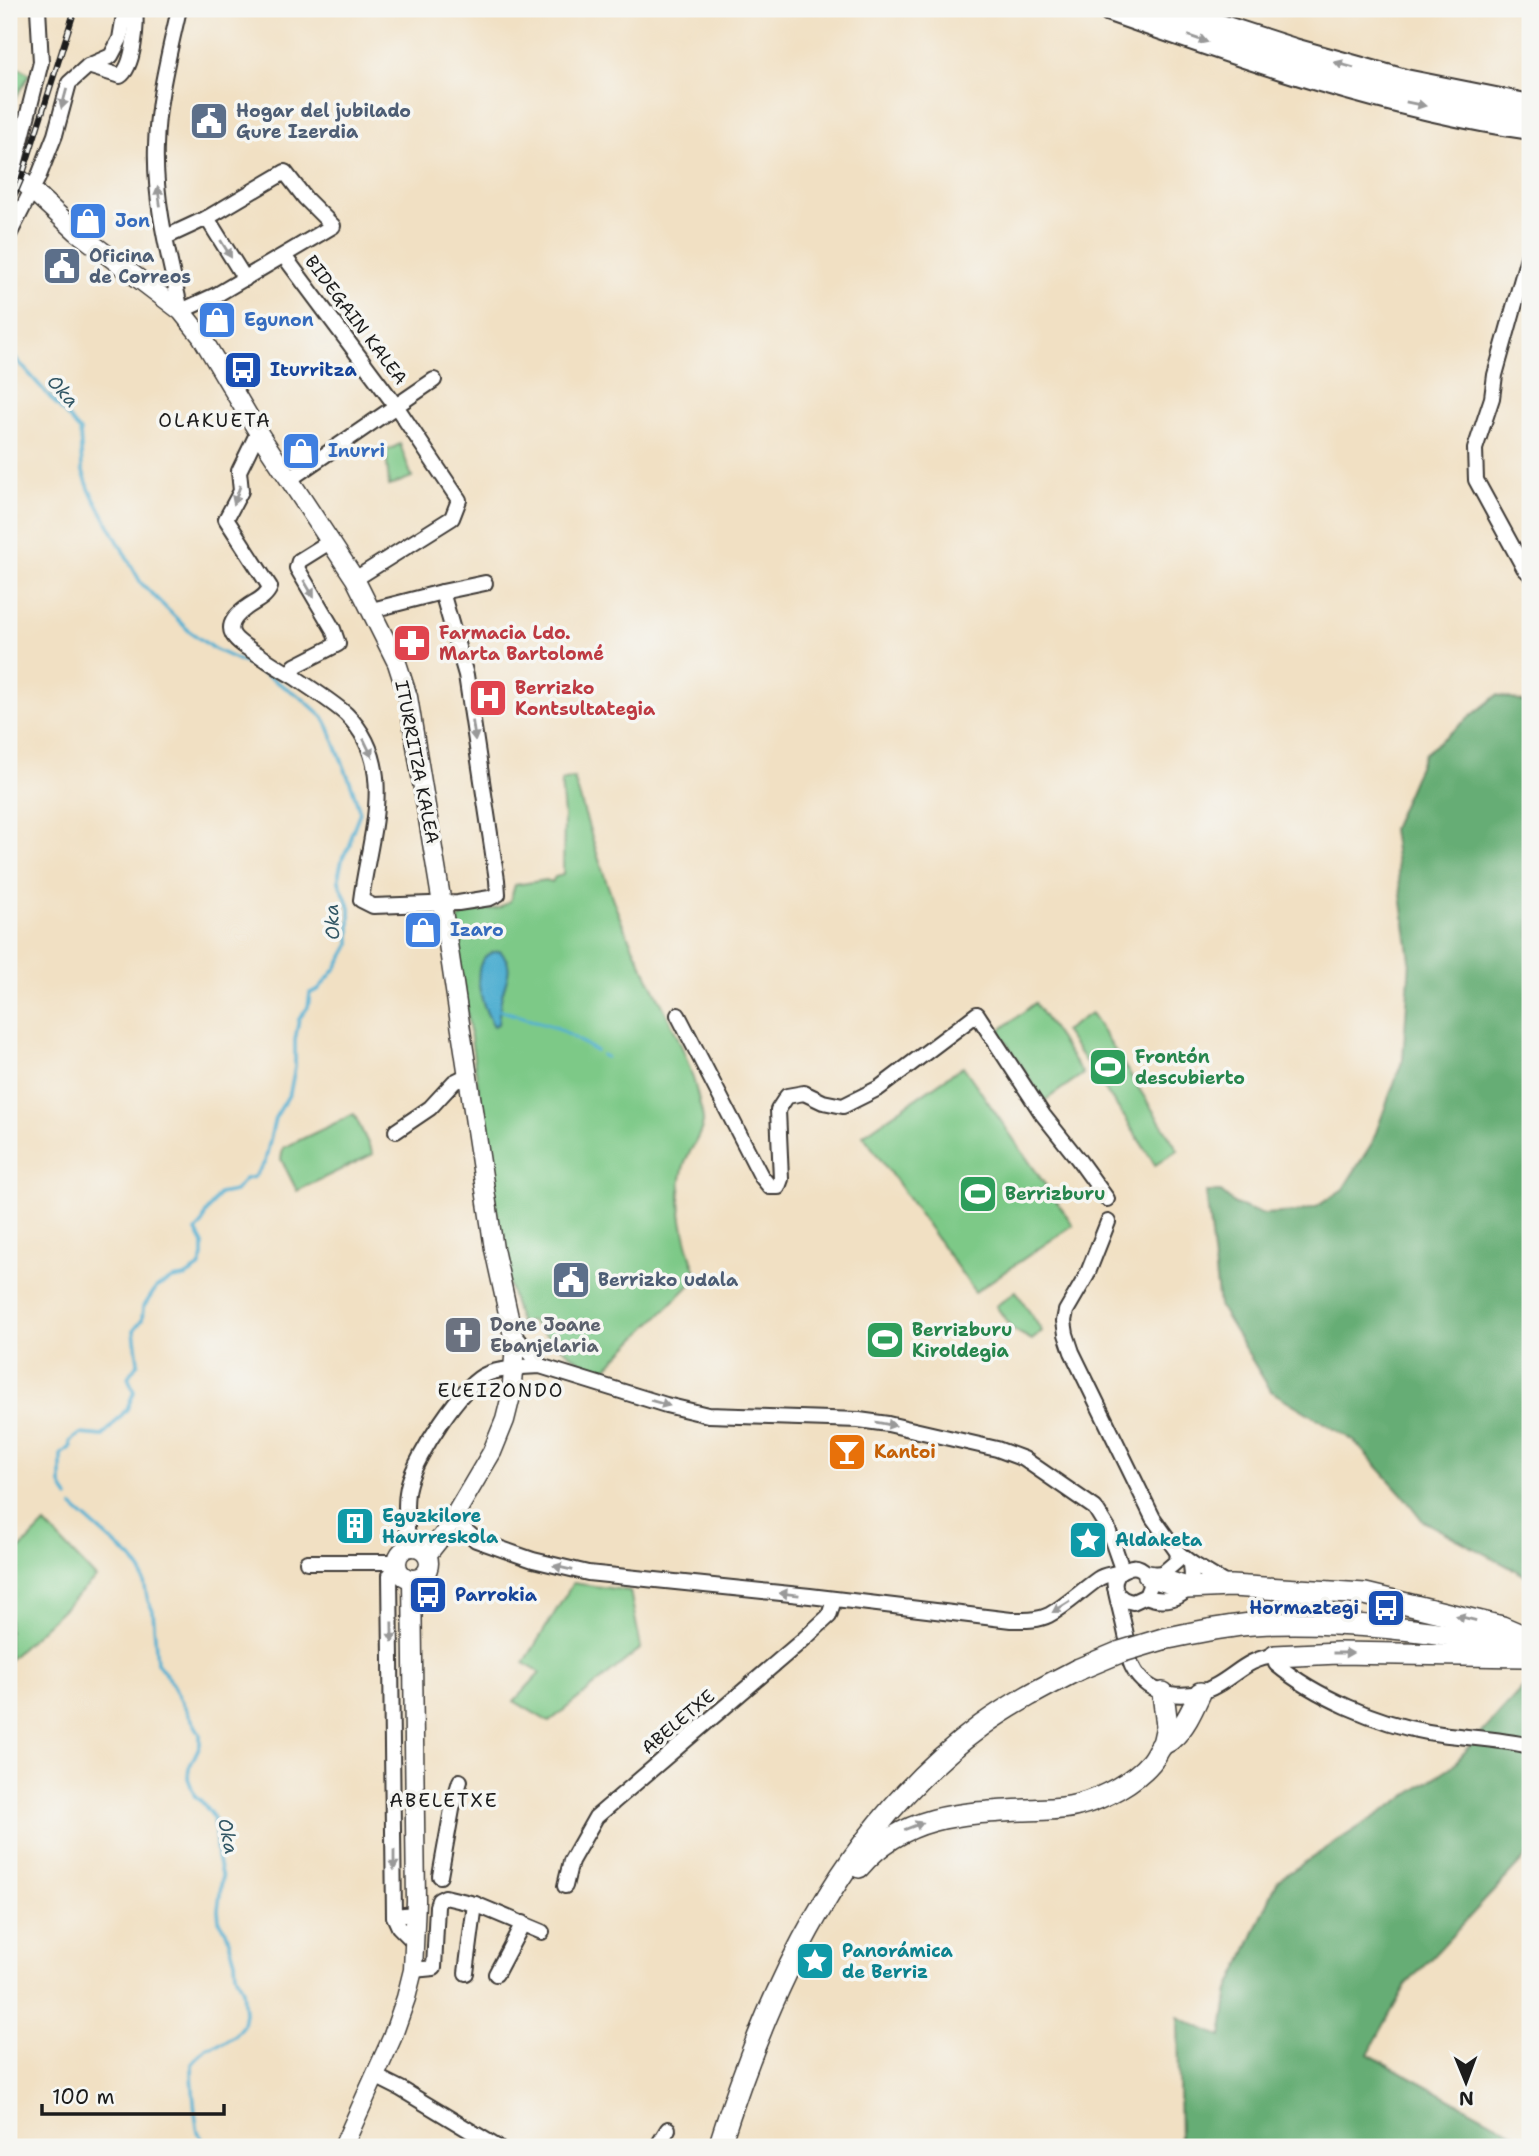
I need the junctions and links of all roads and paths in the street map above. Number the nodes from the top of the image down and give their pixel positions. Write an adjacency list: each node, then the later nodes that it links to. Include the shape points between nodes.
1 (38, 9): 10 (street, via 41,62)
2 (125, 9): 7 (street, via 120,39 111,55)
3 (135, 9): 7 (street, via 125,73 120,76)
4 (179, 9): 14 (street, one-way to 4, via 157,188 156,145)
5 (1110, 9): 9 (highway, one-way to 9, via 1295,72 1401,101)
6 (1164, 9): 8 (highway, one-way to 6, via 1405,82)
7 (88, 66): 11 (street, one-way to 11, via 69,83)
8 (1530, 107)
9 (1530, 127)
10 (11, 171): 11 (street, ITURRITZA KALEA)
11 (33, 190): 13 (street); 18 (street, ITURRITZA KALEA, via 77,232)
12 (207, 218): 14 (street); 16 (street, via 285,172 332,226); 17 (street, one-way to 17)
13 (9, 235)
14 (166, 237): 18 (street)
15 (1530, 250): 24 (street, via 1475,449 1476,480)
16 (284, 256): 17 (street); 20 (street, BIDEGAIN KALEA)
17 (245, 279): 18 (street)
18 (181, 311): 21 (street, ITURRITZA KALEA)
19 (434, 380): 20 (street)
20 (396, 406): 22 (street, BIDEGAIN KALEA); 25 (street, via 459,500 453,518)
21 (258, 432): 22 (street, ITURRITZA KALEA); 29 (street, one-way to 29, via 240,471 241,491 226,519 270,586 231,626 233,637 241,644)
22 (290, 478): 23 (street, ITURRITZA KALEA)
23 (331, 541): 25 (street, ITURRITZA KALEA); 29 (street, one-way to 29, via 299,561 297,568 338,644 295,666)
24 (1530, 574)
25 (355, 579): 28 (street, ITURRITZA KALEA)
26 (485, 583): 27 (street)
27 (442, 592): 28 (street); 30 (street, one-way to 30, via 466,675 498,894)
28 (372, 610): 30 (street, ITURRITZA KALEA, via 408,696)
29 (293, 676): 30 (street, one-way to 30, via 345,713 371,748 377,808 361,900 373,906)
30 (442, 904): 32 (street, ITURRITZA KALEA)
31 (678, 1015): 34 (street, via 769,1187 778,1187 781,1179 778,1110 787,1096 804,1093 843,1106 879,1088 977,1014 1043,1115)
32 (468, 1075): 33 (street); 36 (street, ITURRITZA KALEA, via 494,1249)
33 (396, 1131)
34 (1107, 1199)
35 (1108, 1222): 42 (street, via 1087,1275 1066,1311 1066,1334 1153,1518)
36 (512, 1328): 37 (street); 38 (street, ITURRITZA KALEA)
37 (540, 1366): 38 (street); 47 (street, one-way to 47, via 708,1415 859,1420 997,1449 1024,1460 1095,1508 1111,1534)
38 (514, 1370): 39 (street, ITURRITZA KALEA, via 505,1420 492,1452); 44 (street, via 485,1374 460,1396 416,1464 408,1485)
39 (454, 1516): 40 (street, ITURRITZA KALEA); 41 (street)
40 (443, 1535): 41 (street); 43 (street, ITURRITZA KALEA)
41 (476, 1540): 53 (street, one-way to 41, via 588,1573)
42 (1178, 1552): 46 (street); 49 (street, via 1177,1561)
43 (427, 1555): 44 (street, via 419,1548); 48 (street, via 428,1569 422,1577)
44 (401, 1559): 45 (street); 48 (street, via 403,1576); 68 (street, one-way to 68, via 390,1575)
45 (307, 1562)
46 (1191, 1563): 50 (street); 51 (street, via 1192,1580)
47 (1115, 1572): 49 (street, via 1137,1566); 52 (street); 53 (street, one-way to 53, via 1046,1616 1032,1620)
48 (412, 1579): 67 (street)
49 (1146, 1586): 51 (main road); 52 (street, via 1128,1602); 54 (street)
50 (1231, 1586): 51 (main road); 55 (main road, one-way to 50, via 1490,1624 1365,1594)
51 (1187, 1588)
52 (1116, 1592): 54 (street)
53 (834, 1600): 65 (street, ABELETXE, via 829,1616 804,1639 596,1817 571,1861)
54 (1126, 1633): 59 (street, via 1133,1669)
55 (1530, 1639)
56 (1530, 1646): 69 (main road, bridge, via 1388,1627 1308,1622 1251,1624 1164,1639 1120,1652 1003,1711 959,1744 875,1828)
57 (1275, 1656): 58 (main road, one-way to 58); 60 (street, via 1260,1657); 62 (street, via 1276,1664 1313,1692 1388,1722 1425,1732)
58 (1530, 1656)
59 (1163, 1693): 60 (street); 61 (main road, via 1167,1726)
60 (1200, 1693): 61 (main road, via 1174,1737)
61 (1163, 1744): 69 (main road, one-way to 61, via 834,1903 869,1855 906,1828 927,1821 1089,1801 1137,1775)
62 (1530, 1746)
63 (460, 1781): 64 (street)
64 (440, 1876)
65 (565, 1886)
66 (475, 1904): 70 (street); 73 (street, via 445,1897 439,1900 434,1968); 74 (street)
67 (415, 1914): 68 (street); 72 (street)
68 (394, 1916): 72 (street)
69 (813, 1921): 81 (main road, via 760,2029)
70 (523, 1923): 71 (street); 75 (street)
71 (542, 1932)
72 (415, 1943): 73 (street)
73 (413, 1970): 76 (street)
74 (466, 1973)
75 (496, 1974)
76 (375, 2076): 78 (street); 79 (street)
77 (668, 2129): 80 (street)
78 (343, 2147)
79 (497, 2147)
80 (657, 2147)
81 (719, 2147)

